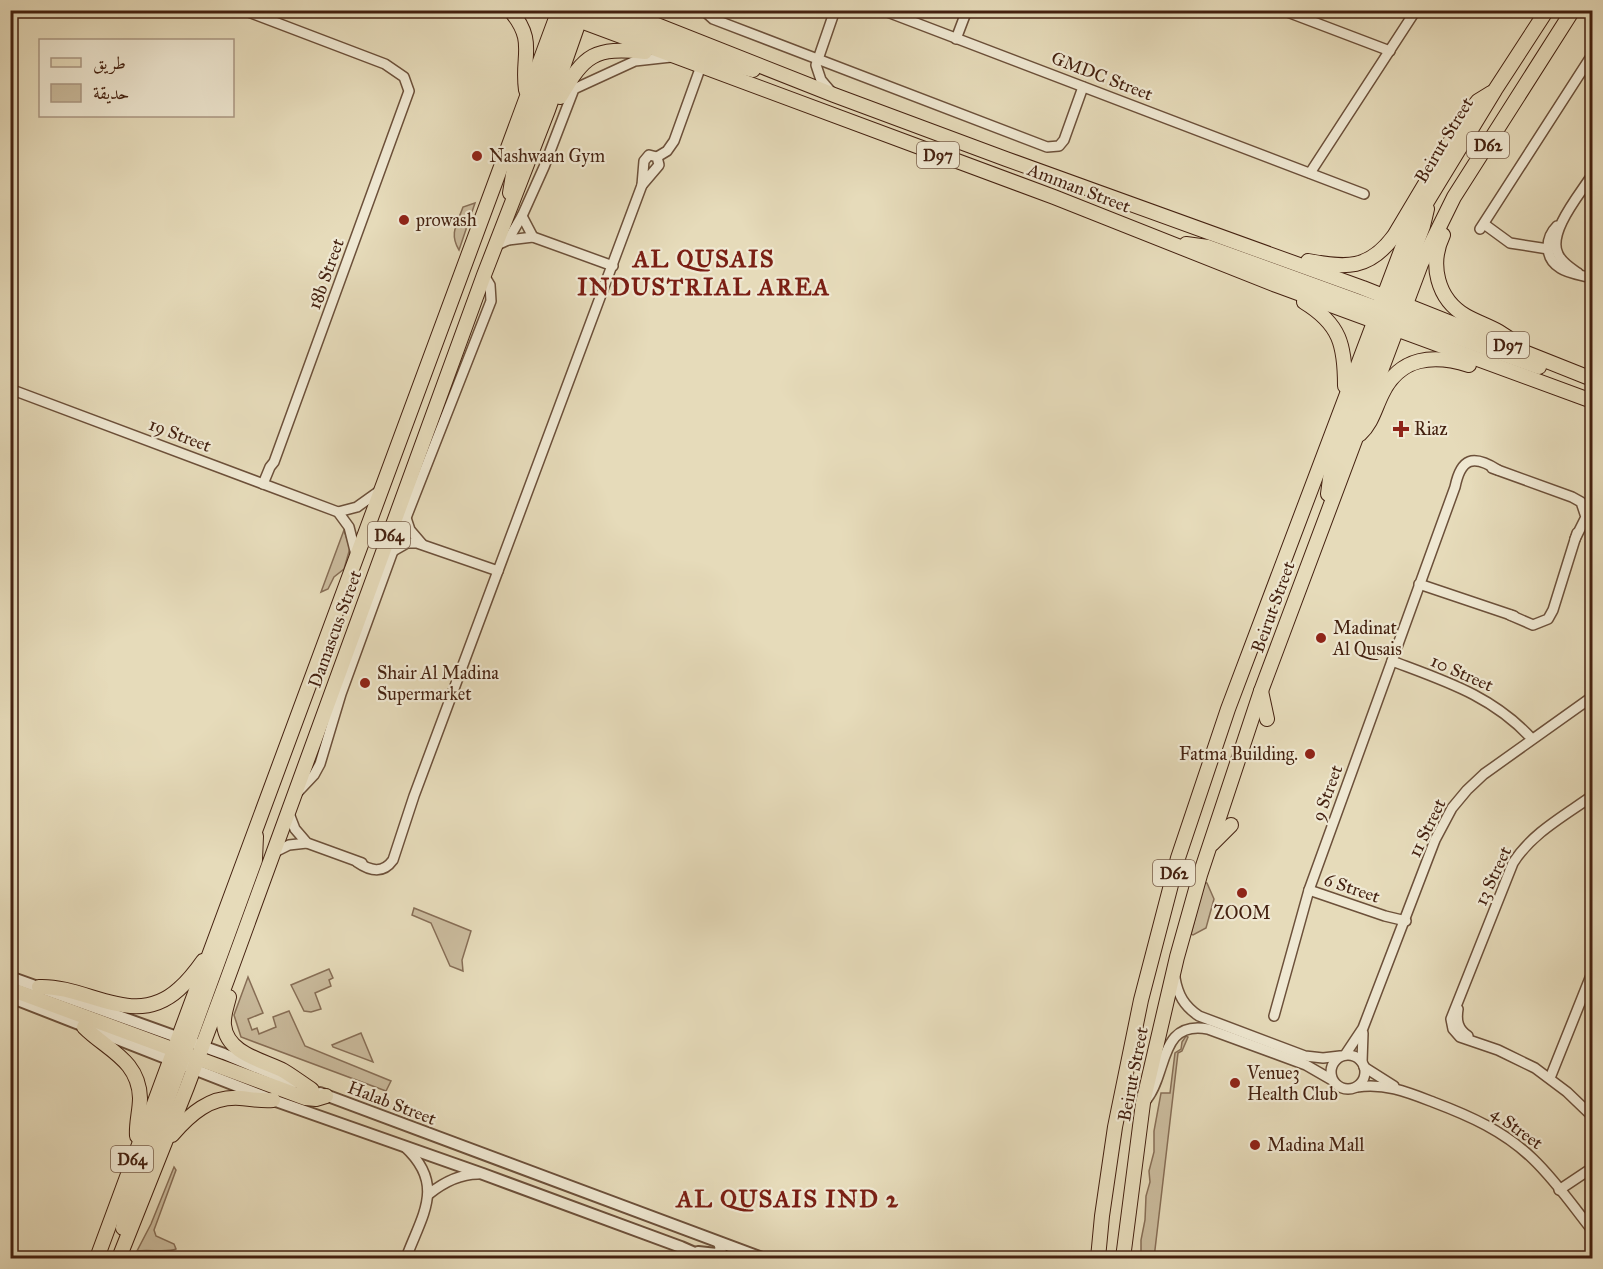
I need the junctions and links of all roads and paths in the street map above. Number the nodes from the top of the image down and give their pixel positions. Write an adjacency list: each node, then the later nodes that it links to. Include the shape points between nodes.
1 (243, 10): 53 (street, 18b Street, via 390,66 406,81 408,97)
2 (510, 10): 25 (main road, via 526,37)
3 (618, 10): 14 (main road, Amman Street / D97)
4 (649, 10): 14 (main road)
5 (703, 10): 20 (street, via 713,19)
6 (835, 10): 20 (street)
7 (882, 10): 15 (street, GMDC Street)
8 (967, 10): 15 (street)
9 (1282, 10): 17 (street)
10 (1416, 10): 17 (street)
11 (1547, 10): 24 (main road, Beirut Street / D62)
12 (1573, 10): 31 (main road, Beirut Street / D62)
13 (569, 13): 16 (main road, Amman Street / D97); 22 (main road, via 725,63); 25 (main road, Damascus Street / D64); 27 (main road, Damascus Street / D64); 32 (main road, via 515,162)
14 (666, 28): 22 (main road, Amman Street / D97)
15 (956, 39): 23 (street, GMDC Street)
16 (659, 51): 19 (main road, Amman Street / D97); 27 (main road, via 619,49 597,54 578,68)
17 (1390, 51): 28 (street)
18 (1593, 55): 38 (street, via 1482,226 1510,243)
19 (675, 57): 21 (main road, Amman Street / D97); 33 (street, via 635,61 574,89)
20 (817, 59): 23 (street, via 1051,148 1064,140); 26 (street, via 818,74)
21 (701, 66): 37 (main road, Amman Street / D97); 40 (street, via 674,141 667,151 645,159 642,185)
22 (776, 72): 26 (main road, Amman Street / D97)
23 (1083, 87): 28 (street, GMDC Street)
24 (1495, 90): 39 (main road, via 1469,111 1394,236 1379,253 1366,261 1341,266); 45 (main road, Beirut Street / D62, via 1428,201 1423,226)
25 (527, 95): 54 (main road, Damascus Street / D64)
26 (834, 95): 39 (main road, Amman Street / D97)
27 (548, 110): 32 (main road, Damascus Street / D64)
28 (1310, 173): 30 (street, GMDC Street)
29 (1593, 175): 34 (street)
30 (1364, 194)
31 (1454, 197): 45 (main road, Beirut Street / D62); 46 (main road, via 1453,212 1436,256 1443,292 1458,310 1501,333)
32 (510, 207): 36 (main road, Damascus Street / D64)
33 (522, 216): 35 (street); 36 (street)
34 (1563, 220): 38 (street, via 1552,231); 41 (street, via 1556,248 1562,261)
35 (533, 237): 36 (street); 40 (street)
36 (502, 243): 42 (main road, Damascus Street / D64)
37 (1169, 243): 44 (main road, Amman Street / D97); 45 (main road, via 1208,247)
38 (1548, 249): 41 (street, via 1556,265)
39 (1278, 258): 45 (main road, Amman Street / D97)
40 (613, 266): 61 (street)
41 (1578, 273): 43 (street)
42 (484, 275): 57 (street, via 490,285 491,301); 69 (main road, Damascus Street / D64)
43 (1593, 279)
44 (1276, 285): 45 (main road, Amman Street / D97); 50 (main road, via 1317,310 1334,328 1345,356)
45 (1390, 313): 46 (main road, Amman Street / D97); 47 (main road, Amman Street / D97); 48 (main road, via 1568,378); 50 (main road, Beirut Street / D62); 52 (main road, Beirut Street / D62); 55 (main road, via 1331,471)
46 (1519, 350): 48 (main road, Amman Street / D97)
47 (1496, 365): 51 (main road, Amman Street / D97); 52 (main road, via 1478,366 1440,358 1412,364 1392,379 1368,425)
48 (1593, 380)
49 (10, 389): 53 (street, 19 Street)
50 (1345, 396): 112 (main road, Beirut Street / D62, via 1228,709 1178,858 1132,1041)
51 (1593, 401)
52 (1354, 439): 55 (main road, Beirut Street / D62)
53 (266, 485): 56 (street, 19 Street)
54 (381, 490): 56 (street, via 365,502); 60 (main road, Damascus Street / D64)
55 (1329, 504): 64 (main road, Beirut Street / D62)
56 (338, 512): 60 (street, via 349,527)
57 (406, 518): 58 (street); 59 (street)
58 (422, 544): 59 (street, via 407,543); 61 (street)
59 (393, 551): 69 (street, via 320,764)
60 (356, 555): 71 (main road, Damascus Street / D64)
61 (498, 571): 75 (street, via 395,848 386,861 379,865 357,862)
62 (1419, 584): 62 (street, 9 Street, via 1539,625 1551,615 1586,511 1577,499 1483,461 1467,462 1460,470); 63 (street, 9 Street)
63 (1392, 661): 67 (street, 10 Street, via 1473,693 1515,722); 78 (street, 9 Street)
64 (1261, 691): 66 (main road); 76 (main road, Beirut Street / D62)
65 (1593, 698): 67 (street, 11 Street)
66 (1267, 718)
67 (1529, 741): 79 (street, 11 Street, via 1480,777 1452,808 1435,840)
68 (258, 784): 71 (main road)
69 (293, 795): 72 (main road, Damascus Street / D64)
70 (1593, 796): 94 (street, 13 Street, via 1520,852 1460,998 1458,1023 1464,1033)
71 (265, 803): 74 (main road, Damascus Street / D64)
72 (288, 811): 75 (street, via 295,829); 77 (main road, Damascus Street / D64)
73 (1232, 825): 76 (main road)
74 (255, 831): 80 (main road, Damascus Street / D64); 91 (main road, via 255,860)
75 (307, 843): 77 (street, via 289,845)
76 (1209, 847): 81 (main road, Beirut Street / D62)
77 (272, 854): 84 (main road, Damascus Street / D64)
78 (1309, 890): 79 (street, 6 Street); 88 (street, 9 Street)
79 (1404, 924): 90 (street, 11 Street)
80 (211, 953): 85 (main road, via 180,989 150,1005 128,1007 65,989); 91 (main road, Damascus Street / D64)
81 (1173, 972): 92 (street, via 1180,997 1199,1016 1305,1056); 101 (main road, Beirut Street / D62)
82 (1593, 973): 94 (street)
83 (10, 977): 85 (street, Halab Street)
84 (227, 980): 91 (main road, Damascus Street / D64); 98 (main road, via 230,995 224,1026 233,1045)
85 (39, 987): 91 (street, Halab Street)
86 (10, 989): 91 (main road)
87 (10, 997): 89 (street, Halab Street)
88 (1274, 1017)
89 (84, 1027): 91 (street, Halab Street); 106 (main road, via 124,1059 135,1075 140,1099)
90 (1363, 1028): 92 (street, 11 Street); 93 (street, 11 Street)
91 (186, 1053): 98 (street, Halab Street); 99 (main road, via 305,1098); 100 (street, Halab Street); 105 (main road, Damascus Street / D64); 106 (main road, Damascus Street / D64); 116 (main road, via 126,1214)
92 (1342, 1056): 93 (street, via 1355,1056); 95 (street, via 1332,1064)
93 (1363, 1065): 96 (street, via 1365,1076); 97 (street, 4 Street)
94 (1550, 1078): 102 (street, 13 Street)
95 (1332, 1080): 96 (street, via 1347,1090); 101 (street, via 1306,1065 1208,1029 1193,1028 1172,1039 1156,1083)
96 (1357, 1087): 97 (street, 4 Street)
97 (1396, 1088): 110 (street, 4 Street, via 1461,1112 1499,1132 1532,1158)
98 (312, 1090): 99 (street, Halab Street)
99 (326, 1096): 114 (street, Halab Street)
100 (273, 1100): 105 (main road, via 231,1098 208,1103 191,1114); 107 (street, Halab Street)
101 (1143, 1103): 126 (main road, Beirut Street / D62)
102 (1593, 1116)
103 (10, 1129): 104 (street)
104 (10, 1135)
105 (164, 1144): 116 (main road, Damascus Street / D64)
106 (137, 1145): 117 (main road, Damascus Street / D64)
107 (405, 1147): 109 (street, Halab Street); 111 (street, via 424,1173)
108 (1593, 1168): 110 (street)
109 (483, 1174): 111 (street, via 448,1180); 115 (street, Halab Street)
110 (1561, 1193): 113 (street, 4 Street)
111 (429, 1194): 120 (street)
112 (1102, 1216): 123 (main road, via 1092,1234); 124 (main road, Beirut Street / D62); 125 (main road)
113 (1593, 1230)
114 (719, 1243): 115 (street, via 721,1251 715,1255); 122 (street, Halab Street)
115 (681, 1247): 121 (street, Halab Street)
116 (121, 1253)
117 (97, 1258)
118 (148, 1258): 119 (street)
119 (158, 1258)
120 (406, 1258)
121 (706, 1258)
122 (762, 1258)
123 (1089, 1258)
124 (1098, 1258)
125 (1106, 1258)
126 (1123, 1258)

